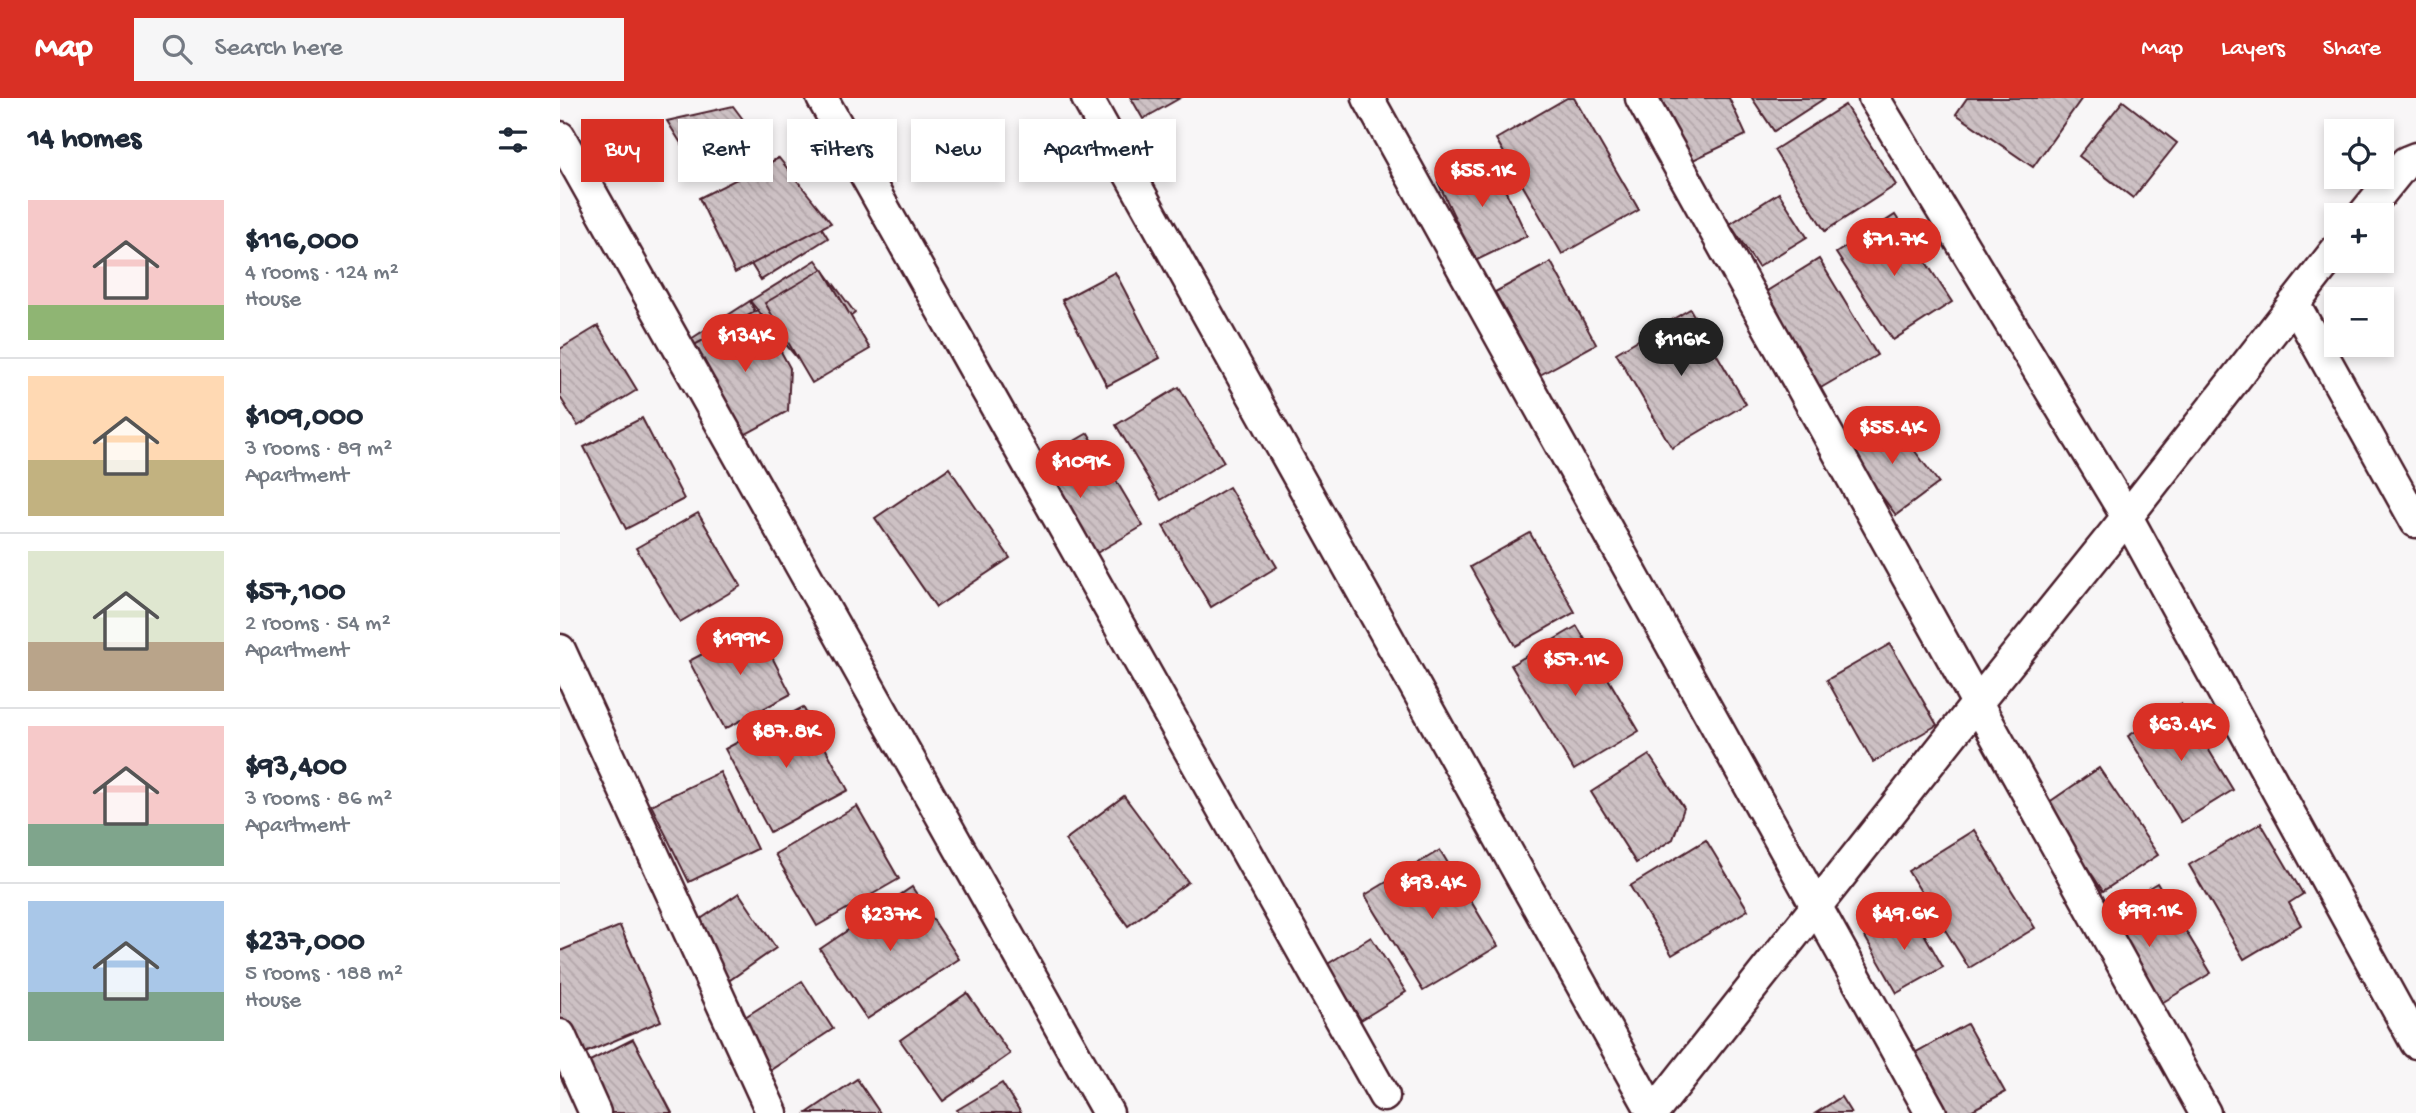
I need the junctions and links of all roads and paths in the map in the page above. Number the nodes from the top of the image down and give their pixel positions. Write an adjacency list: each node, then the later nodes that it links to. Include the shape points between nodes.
1 (822, 98): 18 (street)
2 (1087, 98): 22 (street)
3 (1368, 98): 15 (street)
4 (1641, 98): 14 (street)
5 (1874, 98): 11 (street)
6 (560, 137): 21 (street)
7 (2416, 158): 8 (street, via 2406,162)
8 (2373, 203)
9 (2324, 265): 10 (street)
10 (2294, 303): 11 (street); 12 (street)
11 (2127, 517): 14 (street); 17 (street)
12 (2416, 522)
13 (560, 650): 20 (street)
14 (1978, 702): 15 (street); 24 (street)
15 (1816, 905): 22 (street); 23 (street)
16 (560, 1035): 19 (street)
17 (2416, 1043)
18 (1384, 1096)
19 (595, 1113)
20 (772, 1113)
21 (1108, 1113)
22 (1653, 1113)
23 (1931, 1113)
24 (2205, 1113)

